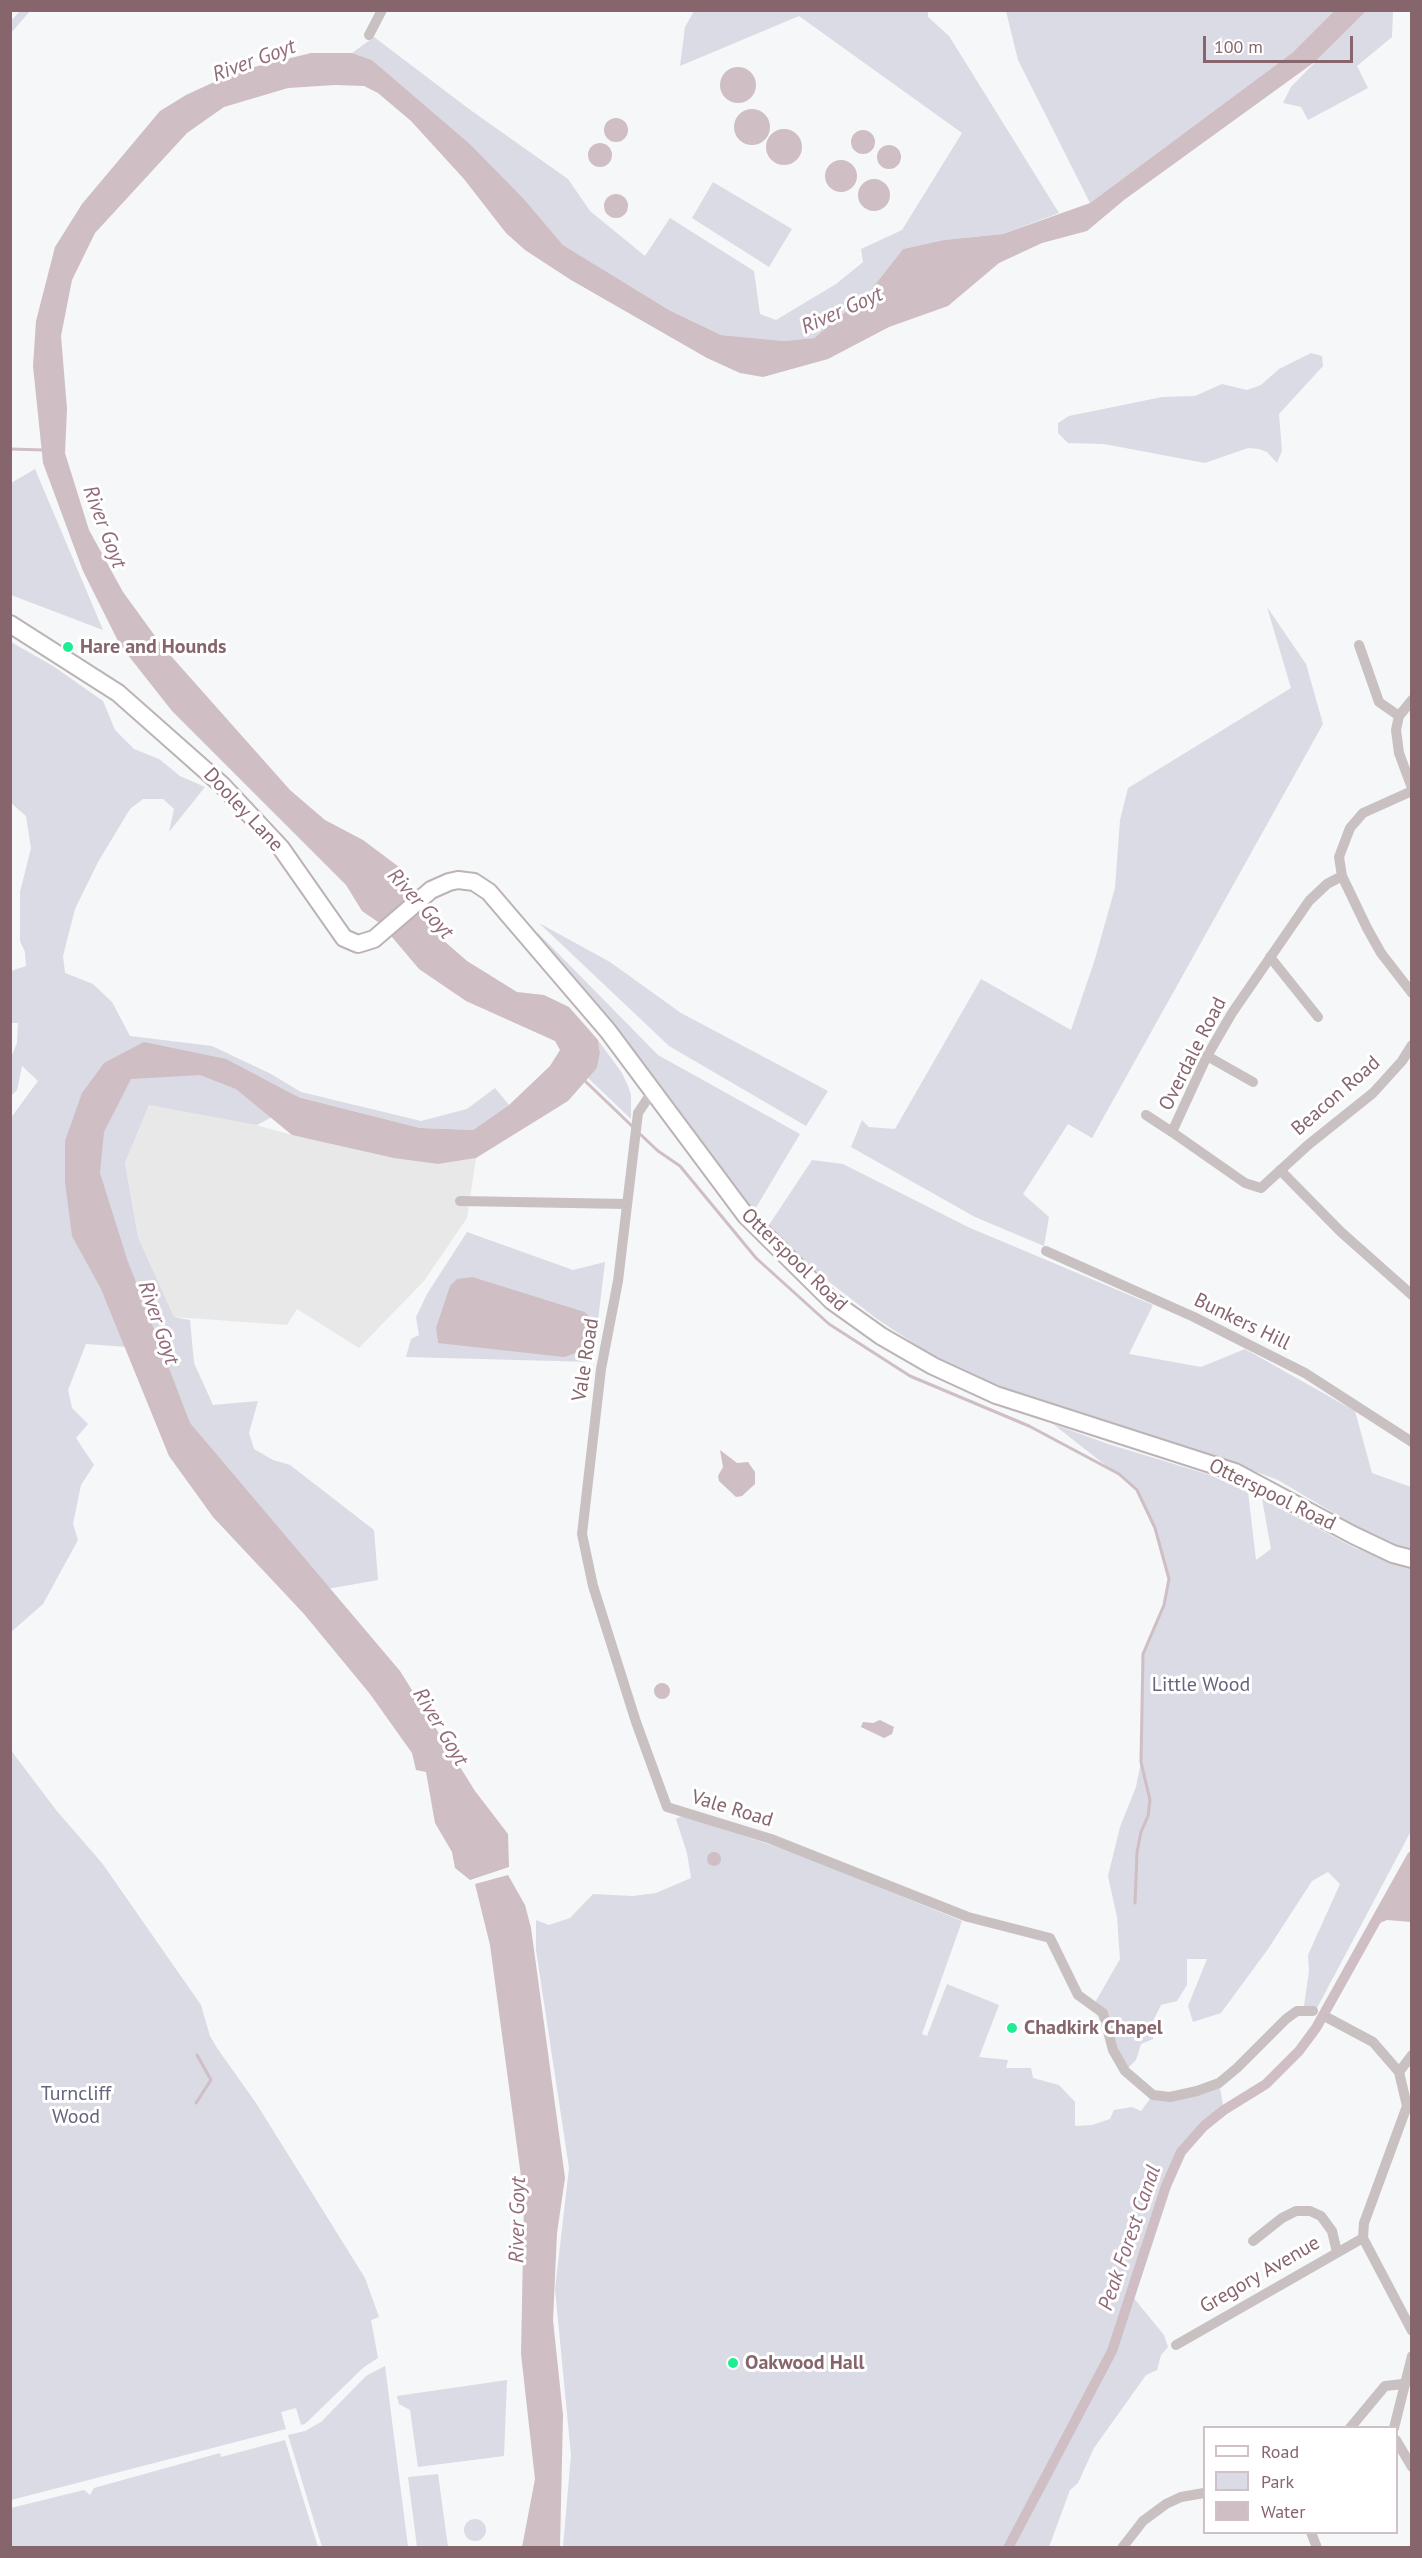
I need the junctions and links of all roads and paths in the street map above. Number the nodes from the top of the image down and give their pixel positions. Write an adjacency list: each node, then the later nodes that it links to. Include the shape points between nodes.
1 (382, 10): 2 (street)
2 (369, 35)
3 (10, 624): 9 (main road, Dooley Lane, via 118,693 222,785 281,848 344,938 358,944 374,939 431,890)
4 (1359, 645): 6 (street, via 1379,702)
5 (1412, 700): 6 (street)
6 (1399, 716): 7 (street, via 1399,753)
7 (1412, 790): 8 (street, via 1363,813 1350,828 1339,857)
8 (1342, 876): 10 (street, Overdale Road, via 1309,901); 11 (street, via 1381,953)
9 (458, 880): 16 (main road, Otterspool Road, via 474,882 498,901 608,1031)
10 (1270, 957): 12 (street); 14 (street, Overdale Road)
11 (1412, 993)
12 (1318, 1017)
13 (1412, 1045): 19 (street, Beacon Road, via 1373,1093)
14 (1207, 1056): 15 (street); 18 (street, Overdale Road)
15 (1252, 1082)
16 (652, 1092): 21 (street, Vale Road, via 638,1113); 25 (main road, Otterspool Road, via 746,1216 832,1301 881,1336 996,1395 1235,1472 1353,1535)
17 (1146, 1115): 18 (street)
18 (1172, 1132): 19 (street, Overdale Road, via 1254,1187 1268,1184)
19 (1281, 1170): 23 (street, via 1341,1232)
20 (460, 1201): 21 (street)
21 (626, 1204): 26 (street, Vale Road, via 582,1534 593,1586 667,1808 771,1839 968,1917 1050,1938 1078,1995 1103,2013 1113,2050 1125,2071 1153,2095 1170,2097 1219,2083 1286,2019 1297,2011)
22 (1046, 1251): 24 (street, Bunkers Hill, via 1194,1317 1305,1373)
23 (1412, 1295)
24 (1412, 1442)
25 (1412, 1559)
26 (1313, 2011)
27 (1328, 2018): 29 (street, via 1373,2042)
28 (1412, 2055): 29 (street)
29 (1398, 2072): 30 (street, via 1407,2106 1364,2223)
30 (1363, 2238): 32 (street, Gregory Avenue); 33 (street)
31 (1253, 2241): 32 (street, via 1282,2218 1296,2211 1310,2211 1321,2216 1332,2231)
32 (1337, 2252): 34 (street, Gregory Avenue)
33 (1412, 2331)
34 (1176, 2345)
35 (1411, 2361): 36 (street)
36 (1403, 2384): 37 (street, via 1385,2386); 38 (street)
37 (1351, 2426)
38 (1394, 2426)
39 (1398, 2444): 40 (street)
40 (1412, 2468)
41 (1203, 2493): 42 (street, via 1166,2504 1143,2521)
42 (1122, 2547)

